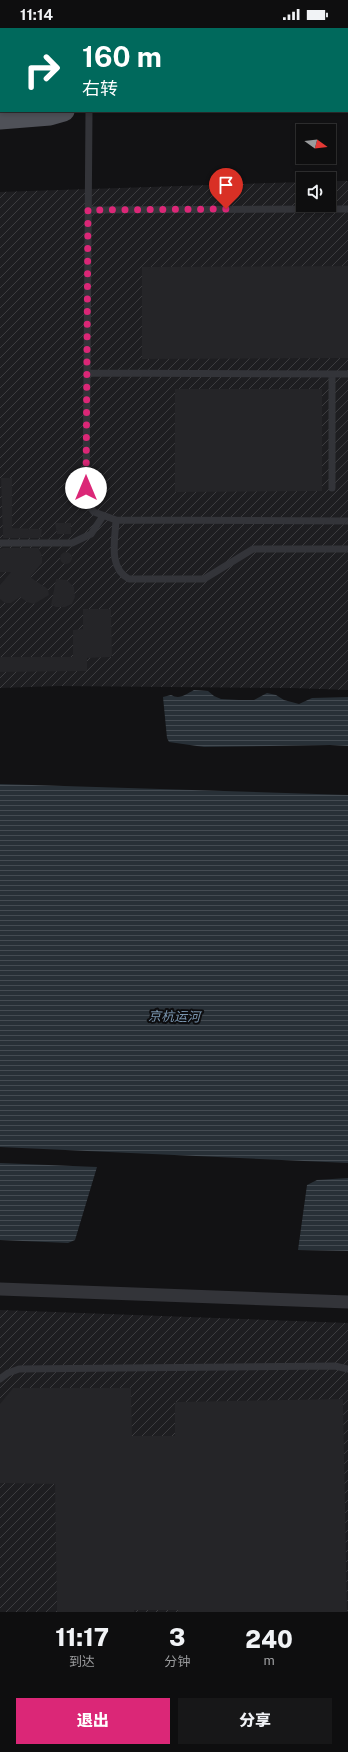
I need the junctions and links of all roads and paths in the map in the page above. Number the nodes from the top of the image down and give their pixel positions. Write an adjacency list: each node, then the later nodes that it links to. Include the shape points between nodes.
1 (60, 112): 3 (main road)
2 (89, 112): 5 (lane)
3 (0, 119)
4 (348, 209): 5 (lane)
5 (88, 210): 6 (lane)
6 (87, 373): 7 (lane); 10 (lane, via 86,502 94,512)
7 (332, 374): 8 (lane); 9 (lane)
8 (348, 374)
9 (332, 488)
10 (102, 516): 11 (lane); 13 (lane, via 91,534 72,543)
11 (116, 520): 12 (lane); 14 (lane, via 114,557 117,568 129,579 204,579 253,549)
12 (348, 521)
13 (0, 543)
14 (348, 549)
15 (0, 1289): 16 (street)
16 (348, 1302)
17 (348, 1369): 18 (lane, via 335,1366 19,1370)
18 (0, 1379)

